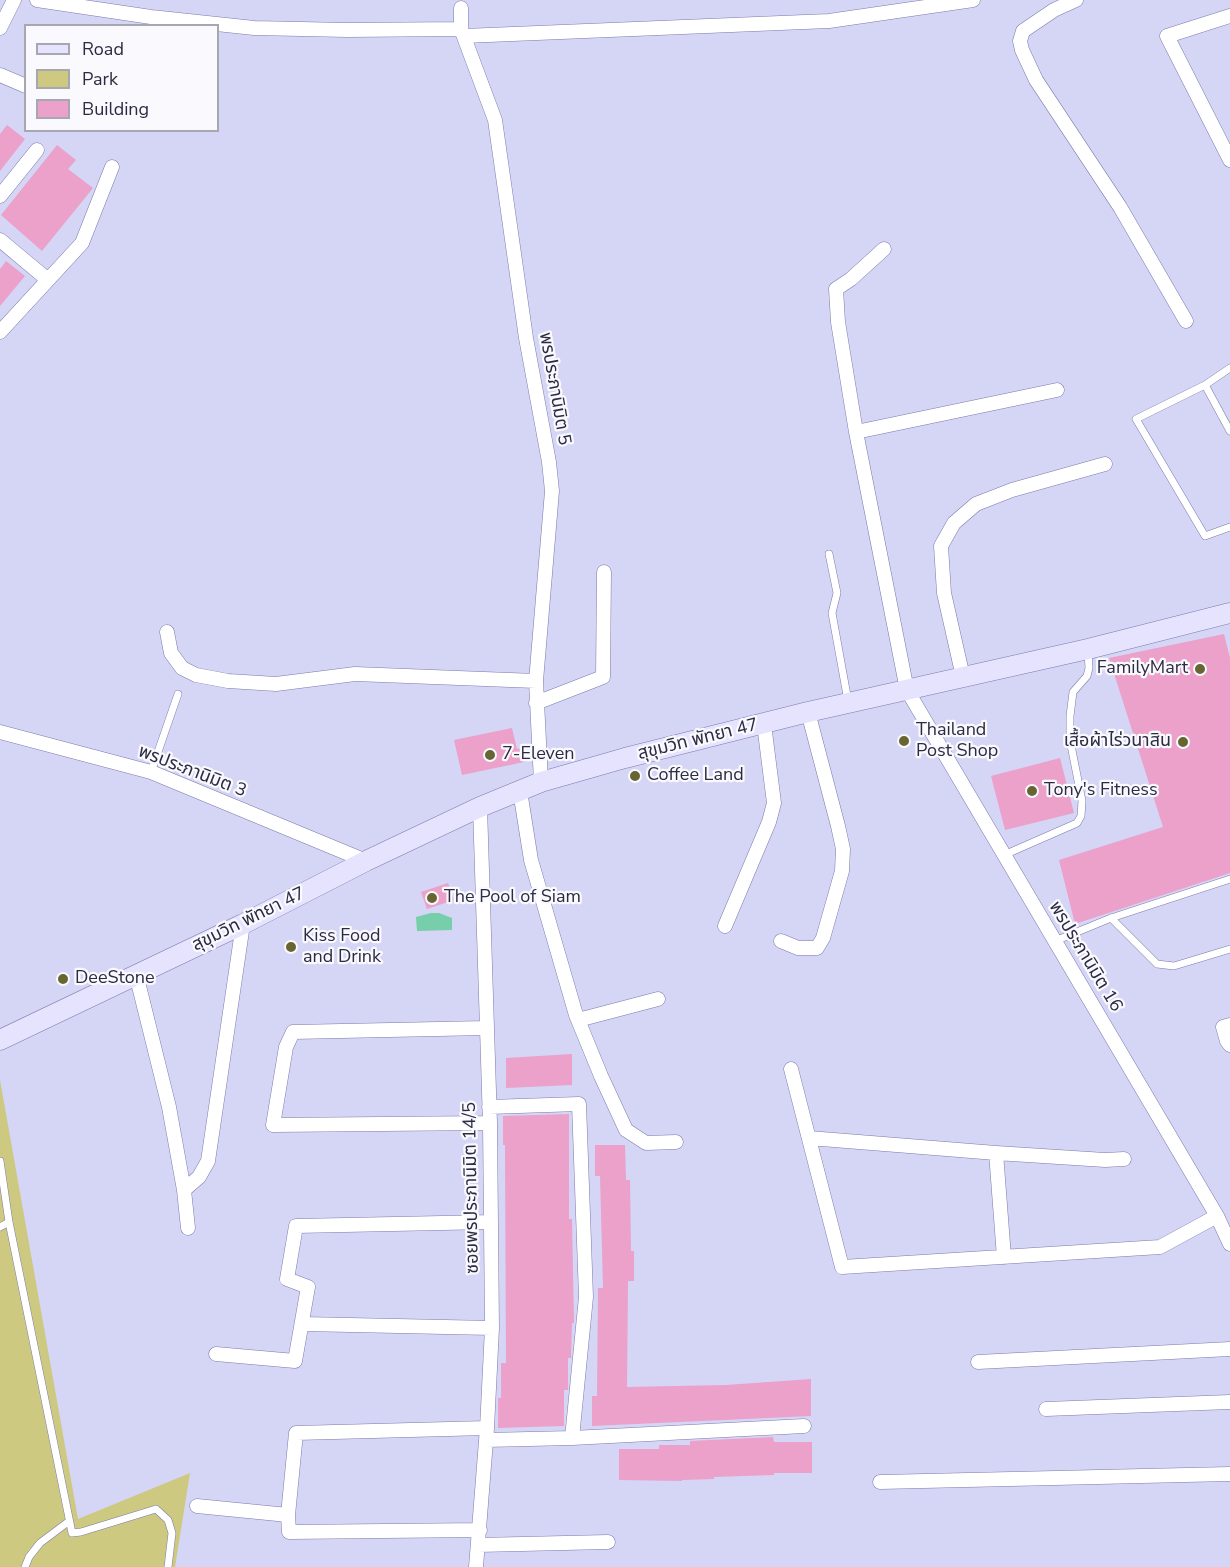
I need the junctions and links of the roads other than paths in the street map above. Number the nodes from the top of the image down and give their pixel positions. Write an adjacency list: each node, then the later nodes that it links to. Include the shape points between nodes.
1 (14, 0): 9 (street)
2 (37, 0): 7 (street)
3 (973, 0): 10 (street, via 829,21)
4 (1076, 0): 20 (street, via 1023,31 1022,50 1036,80 1120,207)
5 (461, 8): 10 (street, พรประภานิมิต 5)
6 (1230, 16): 14 (street, via 1167,36)
7 (217, 24)
8 (219, 24): 10 (street)
9 (0, 28)
10 (462, 33): 35 (street, พรประภานิมิต 5, via 495,120 526,339 549,462 552,491)
11 (0, 75): 12 (street)
12 (24, 85)
13 (37, 150): 16 (street)
14 (1230, 160)
15 (112, 168): 19 (street, via 82,243)
16 (0, 196)
17 (0, 240): 19 (street)
18 (884, 249): 26 (street, พรประภานิมิต 16, via 836,289)
19 (48, 280): 21 (street)
20 (1186, 321)
21 (0, 333)
22 (1230, 368): 23 (lane)
23 (1205, 385): 25 (lane); 28 (lane, via 1137,419 1205,536)
24 (1057, 390): 26 (street)
25 (1230, 431)
26 (856, 432): 36 (street, พรประภานิมิต 16)
27 (1105, 464): 34 (street, via 976,504 954,523 941,546 944,594)
28 (1230, 527)
29 (829, 554): 39 (lane, via 837,594 832,614)
30 (604, 572): 38 (street, via 603,678)
31 (1230, 614): 33 (street, สุขุมวิท พัทยา 47)
32 (167, 632): 35 (street, via 171,653 182,668 228,681 276,684 355,674)
33 (1088, 649): 34 (street, สุขุมวิท พัทยา 47); 47 (lane, via 1087,676 1073,692 1071,716 1081,816 1077,824)
34 (963, 677): 36 (street, สุขุมวิท พัทยา 47)
35 (536, 681): 38 (street, พรประภานิมิต 5)
36 (907, 690): 39 (street, สุขุมวิท พัทยา 47); 47 (street, พรประภานิมิต 16)
37 (178, 694): 43 (lane)
38 (536, 703): 44 (street, พรประภานิมิต 5)
39 (848, 703): 40 (street, สุขุมวิท พัทยา 47)
40 (808, 712): 41 (street, สุขุมวิท พัทยา 47); 53 (street, via 843,849 842,871 817,948 798,948)
41 (764, 724): 44 (street, สุขุมวิท พัทยา 47); 52 (street, via 774,803)
42 (0, 732): 43 (street, พรประภานิมิต 3)
43 (151, 772): 48 (street, พรประภานิมิต 3)
44 (541, 782): 45 (street, สุขุมวิท พัทยา 47)
45 (520, 791): 46 (street, สุขุมวิท พัทยา 47); 58 (street, via 531,860)
46 (480, 807): 48 (street, สุขุมวิท พัทยา 47); 60 (street, ซอยพรประภานิมิต 14/5)
47 (1004, 855): 54 (street, พรประภานิมิต 16)
48 (366, 861): 51 (street, สุขุมวิท พัทยา 47)
49 (1230, 879): 50 (lane)
50 (1111, 918): 54 (lane); 55 (lane, via 1157,964 1174,966)
51 (243, 924): 56 (street, สุขุมวิท พัทยา 47); 71 (street, via 208,1161 199,1177)
52 (725, 926)
53 (781, 941)
54 (1055, 941): 72 (street, พรประภานิมิต 16)
55 (1230, 949)
56 (136, 974): 61 (street, สุขุมวิท พัทยา 47); 71 (street, via 169,1107)
57 (658, 999): 58 (street)
58 (578, 1020): 67 (street, via 626,1130 646,1143)
59 (1230, 1025): 62 (street, via 1223,1027)
60 (486, 1028): 64 (street, ซอยพรประภานิมิต 14/5); 65 (street, via 293,1032 286,1047 273,1125)
61 (0, 1040)
62 (1230, 1045)
63 (791, 1069): 66 (street)
64 (489, 1107): 65 (street, ซอยพรประภานิมิต 14/5); 88 (street, via 579,1104 586,1297)
65 (490, 1123): 74 (street, ซอยพรประภานิมิต 14/5)
66 (809, 1138): 68 (street); 78 (street, via 842,1267)
67 (676, 1142)
68 (996, 1153): 69 (street); 78 (street)
69 (1124, 1159)
70 (0, 1161): 73 (lane)
71 (184, 1190): 76 (street)
72 (1217, 1216): 77 (street, พรประภานิมิต 16); 78 (street, via 1160,1247)
73 (9, 1222): 75 (lane); 93 (lane)
74 (491, 1222): 79 (street, via 296,1226 287,1279 308,1287); 80 (street, ซอยพรประภานิมิต 14/5)
75 (0, 1227)
76 (188, 1228)
77 (1230, 1244)
78 (1005, 1257)
79 (303, 1324): 80 (street); 82 (street, via 295,1361)
80 (492, 1328): 87 (street, ซอยพรประภานิมิต 14/5)
81 (1230, 1348): 83 (street)
82 (216, 1354)
83 (978, 1362)
84 (1230, 1402): 85 (street)
85 (1046, 1408)
86 (804, 1426): 88 (street)
87 (487, 1434): 88 (street); 92 (street, via 296,1433); 94 (street, ซอยพรประภานิมิต 14/5)
88 (572, 1438)
89 (1230, 1474): 90 (street)
90 (880, 1482)
91 (197, 1506): 92 (street)
92 (288, 1515): 94 (street, via 289,1532)
93 (68, 1522): 97 (lane, via 40,1543); 98 (lane, via 72,1533 81,1532 156,1509 168,1520 172,1533)
94 (480, 1530): 96 (street, ซอยพรประภานิมิต 14/5)
95 (608, 1542): 96 (street)
96 (478, 1545): 99 (street, ซอยพรประภานิมิต 14/5)
97 (25, 1567)
98 (168, 1567)
99 (476, 1567)

